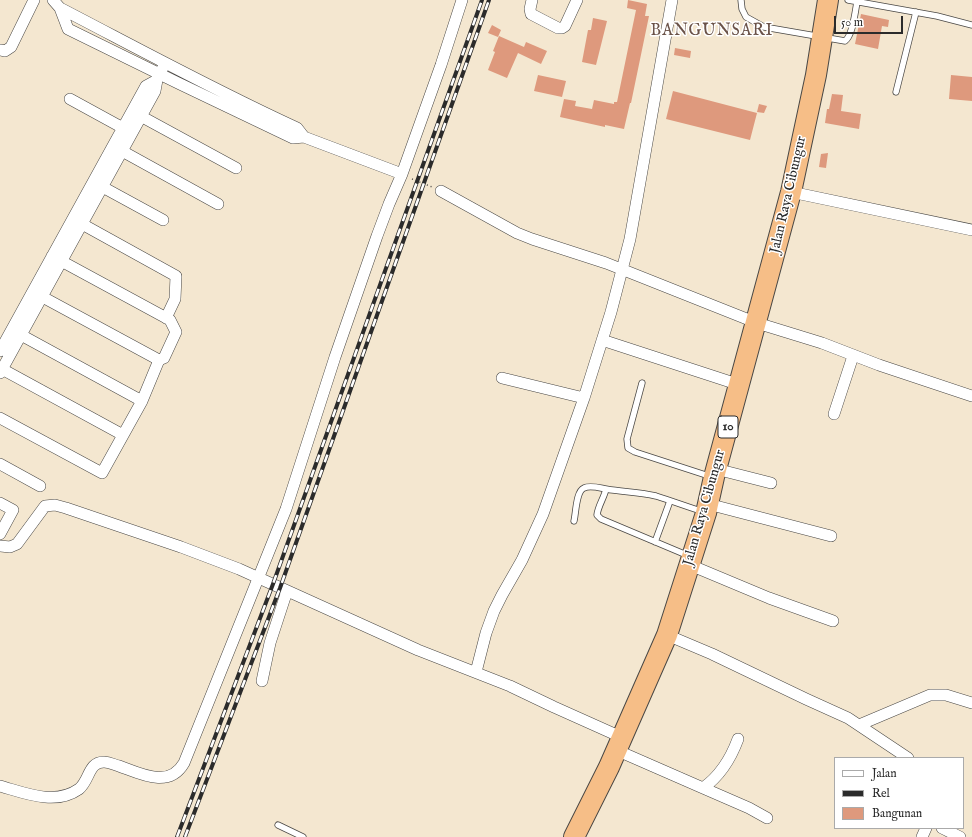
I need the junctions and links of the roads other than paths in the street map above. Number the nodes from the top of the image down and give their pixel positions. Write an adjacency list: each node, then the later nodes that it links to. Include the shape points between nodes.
1 (34, 0): 14 (street, via 11,47 5,51)
2 (462, 0): 24 (street)
3 (532, 0): 4 (street, via 531,14 558,28 565,26)
4 (577, 0)
5 (672, 0): 33 (street, via 630,239)
6 (741, 0): 13 (lane, via 746,18 764,27)
7 (828, 0): 13 (highway, Jalan Raya Cibungur / 10)
8 (848, 0): 9 (lane)
9 (857, 2): 11 (lane); 13 (lane, via 848,38 840,41)
10 (57, 4): 15 (street); 16 (street, via 68,29)
11 (916, 12): 12 (lane); 17 (lane)
12 (972, 25)
13 (823, 37): 27 (highway, Jalan Raya Cibungur / 10)
14 (0, 50)
15 (165, 63): 16 (street); 21 (street, via 297,128)
16 (158, 77): 19 (street, via 155,91); 21 (street, via 293,138)
17 (896, 92)
18 (70, 99): 20 (street)
19 (137, 114): 20 (street); 22 (street); 23 (street)
20 (123, 128): 25 (street)
21 (304, 138): 24 (street)
22 (122, 152): 25 (street); 28 (street)
23 (236, 168)
24 (402, 174): 66 (street, via 377,236 290,498)
25 (98, 185): 29 (street); 30 (street); 32 (street)
26 (441, 191): 33 (street, via 517,233)
27 (791, 192): 31 (street); 36 (highway, Jalan Raya Cibungur / 10)
28 (218, 204)
29 (163, 220)
30 (82, 224): 32 (street); 35 (street, via 176,276 175,299)
31 (972, 230)
32 (57, 259): 34 (street); 35 (street)
33 (622, 269): 36 (street); 38 (street)
34 (38, 294): 37 (street); 39 (street); 41 (street)
35 (166, 318): 41 (street, via 170,320 176,332 164,358)
36 (757, 323): 40 (street, via 822,343); 45 (highway, Jalan Raya Cibungur / 10)
37 (21, 335): 42 (street); 48 (street)
38 (602, 340): 45 (street); 47 (street)
39 (0, 351)
40 (854, 356): 46 (street); 49 (street)
41 (159, 360): 48 (street)
42 (1, 371): 51 (street)
43 (502, 378): 47 (street)
44 (642, 383): 53 (lane, via 627,439 628,448)
45 (740, 385): 53 (highway, Jalan Raya Cibungur / 10)
46 (972, 396)
47 (584, 398): 70 (street, via 540,521 494,611)
48 (142, 400): 51 (street)
49 (834, 414)
50 (0, 418): 51 (street, via 102,473)
51 (123, 435)
52 (0, 464): 55 (street)
53 (715, 473): 54 (street); 59 (highway, Jalan Raya Cibungur / 10)
54 (771, 483)
55 (40, 486)
56 (606, 489): 57 (lane, via 630,491); 60 (lane, via 581,489); 63 (lane, via 597,515)
57 (670, 501): 59 (lane); 63 (lane)
58 (0, 503): 61 (street, via 13,510)
59 (707, 508): 62 (street); 65 (highway, Jalan Raya Cibungur / 10)
60 (574, 521)
61 (0, 534)
62 (831, 536)
63 (655, 542): 65 (lane)
64 (0, 546): 66 (street, via 10,547 17,544 45,506 55,505 181,547)
65 (691, 561): 68 (street, via 769,598); 69 (highway, Jalan Raya Cibungur / 10)
66 (259, 577): 67 (street); 77 (street, via 184,763 174,774 164,778 149,777 103,762 92,767 80,788 58,797 42,798)
67 (287, 591): 70 (street, via 418,650); 71 (street, via 270,644)
68 (833, 621)
69 (667, 635): 73 (street); 75 (highway, Jalan Raya Cibungur / 10)
70 (476, 672): 75 (street)
71 (262, 681)
72 (972, 703): 73 (street, via 946,695 930,695)
73 (859, 725): 76 (street)
74 (738, 740): 78 (street, via 722,770)
75 (618, 744): 78 (street); 83 (highway, Jalan Raya Cibungur / 10)
76 (907, 757)
77 (0, 786)
78 (703, 788): 79 (street)
79 (767, 818)
80 (278, 825): 82 (lane)
81 (944, 829): 84 (street)
82 (303, 837)
83 (574, 837)
84 (960, 837)

